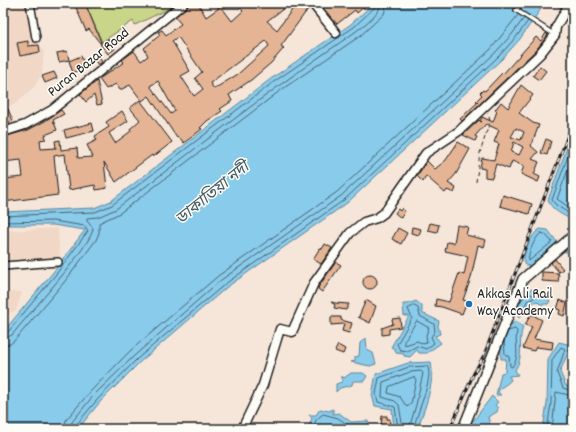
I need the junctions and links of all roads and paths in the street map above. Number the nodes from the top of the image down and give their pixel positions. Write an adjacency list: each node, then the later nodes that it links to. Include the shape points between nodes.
1 (30, 3): 9 (street)
2 (184, 3): 11 (street, Puran Bazar Road, via 52,110 25,125)
3 (312, 3): 7 (street)
4 (522, 3): 8 (lane, via 516,10)
5 (558, 3): 6 (lane)
6 (568, 6): 8 (street, via 556,27)
7 (336, 33)
8 (555, 35): 10 (street, via 540,54)
9 (36, 38)
10 (485, 107): 12 (path, via 490,121 480,152); 16 (street, via 459,131 426,153 384,213 364,222 350,233 314,283 292,332 280,330 264,385)
11 (3, 132)
12 (476, 182)
13 (573, 236): 17 (main road, via 523,279)
14 (58, 262): 15 (street)
15 (3, 266)
16 (242, 429)
17 (462, 429)

